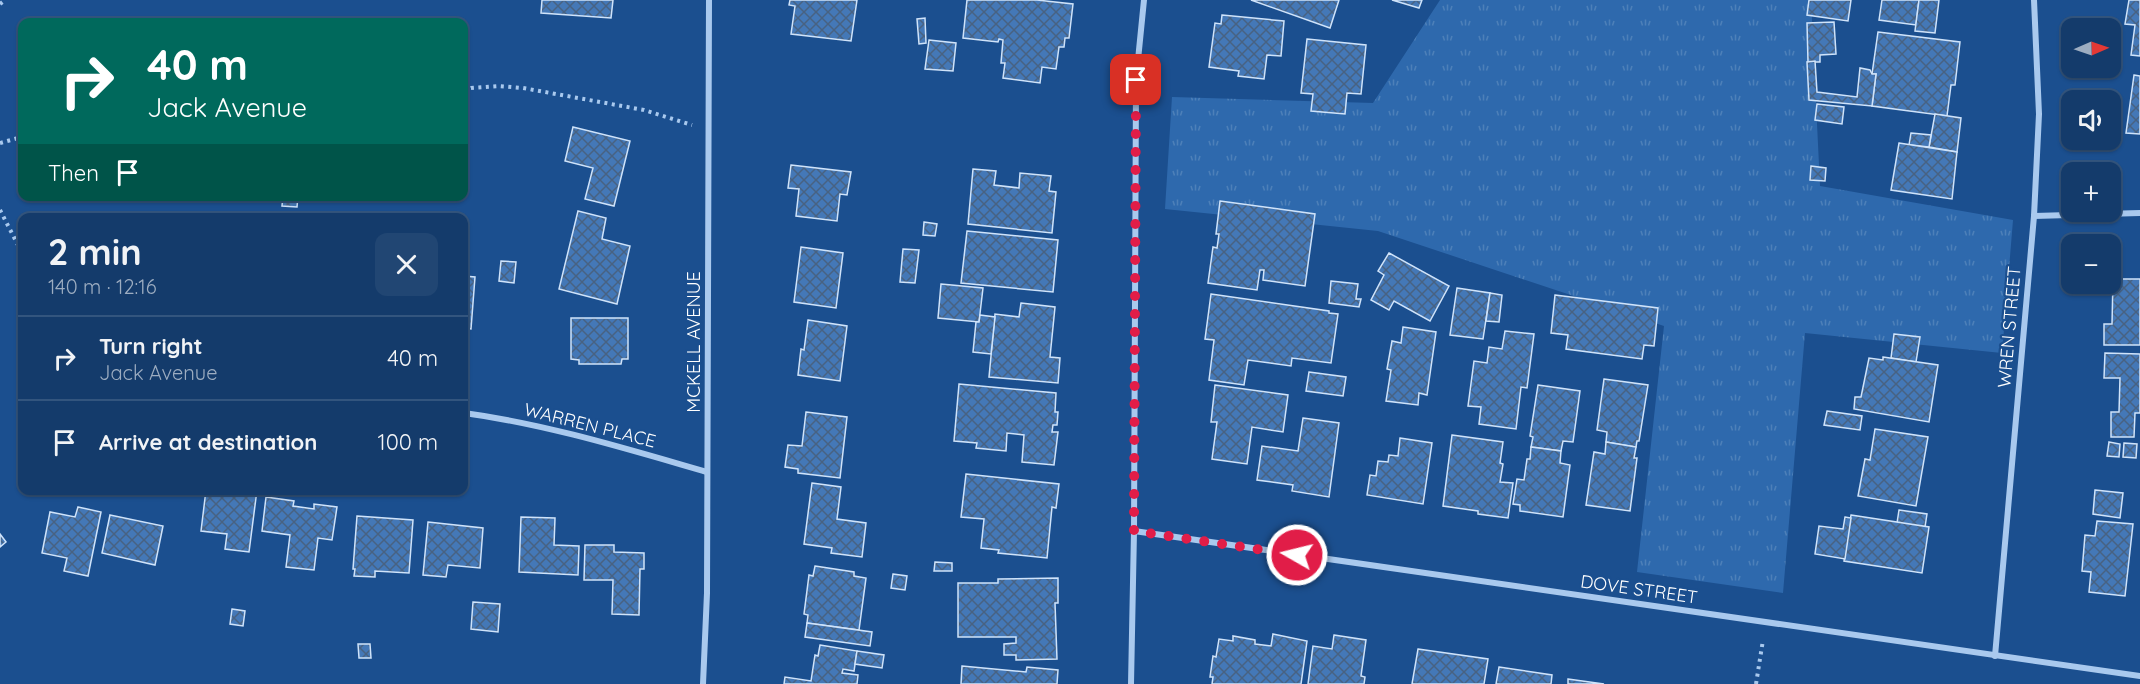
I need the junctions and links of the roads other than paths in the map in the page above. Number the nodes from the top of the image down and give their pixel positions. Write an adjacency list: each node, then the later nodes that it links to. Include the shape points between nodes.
1 (709, 0): 7 (street, MCKELL AVENUE)
2 (1144, 0): 8 (street, via 1136,80)
3 (2034, 0): 5 (street, WREN STREET, via 2039,114)
4 (2140, 213): 5 (street)
5 (2034, 216): 9 (street, WREN STREET)
6 (468, 414): 7 (street, WARREN PLACE, via 588,438)
7 (707, 472): 11 (street, MCKELL AVENUE)
8 (1134, 531): 9 (street, DOVE STREET); 12 (street)
9 (1995, 656): 10 (street, DOVE STREET)
10 (2140, 676)
11 (703, 684)
12 (1131, 684)

